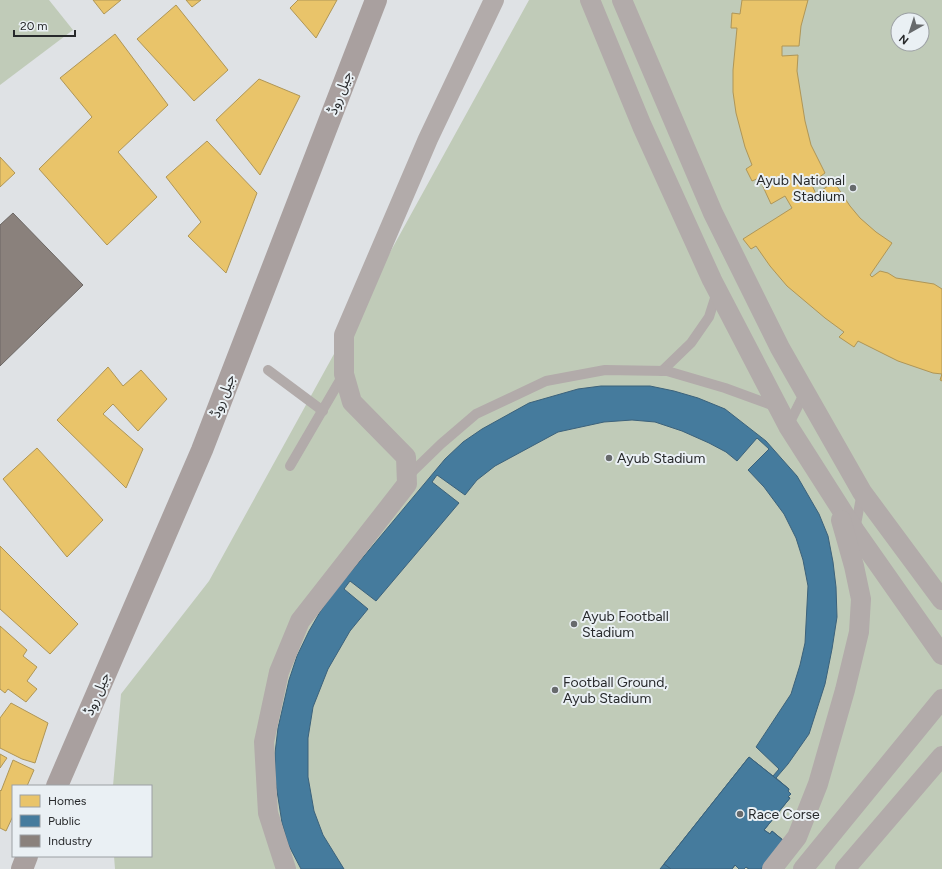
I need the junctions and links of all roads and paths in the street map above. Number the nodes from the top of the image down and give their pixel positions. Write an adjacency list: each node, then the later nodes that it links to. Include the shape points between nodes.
1 (376, 0): 23 (main road, جیل روڈ, via 202,450)
2 (494, 0): 8 (street, via 428,139 344,335)
3 (590, 0): 5 (street, via 642,126)
4 (622, 0): 9 (street, via 713,213 780,348)
5 (717, 290): 7 (lane, via 709,317 691,343); 10 (street)
6 (268, 370): 11 (lane)
7 (662, 371): 10 (lane, via 725,388); 14 (lane, via 605,370 546,381 476,414)
8 (344, 374): 11 (lane); 14 (street, via 352,402 406,457)
9 (805, 392): 12 (lane); 15 (street)
10 (778, 408): 12 (street)
11 (323, 411): 13 (lane)
12 (788, 426): 16 (street)
13 (290, 466)
14 (406, 477): 26 (street, via 407,484 300,621 278,672 264,742 268,813)
15 (862, 492): 17 (lane); 19 (street)
16 (836, 501): 17 (street); 18 (street)
17 (855, 531): 18 (street); 20 (street)
18 (854, 566): 27 (street, via 861,599 859,632 845,690 818,784 797,837)
19 (942, 600)
20 (942, 655)
21 (942, 699): 28 (street)
22 (942, 756): 29 (street)
23 (58, 785)
24 (27, 857): 25 (main road)
25 (22, 869)
26 (286, 869)
27 (772, 869)
28 (803, 869)
29 (845, 869)

